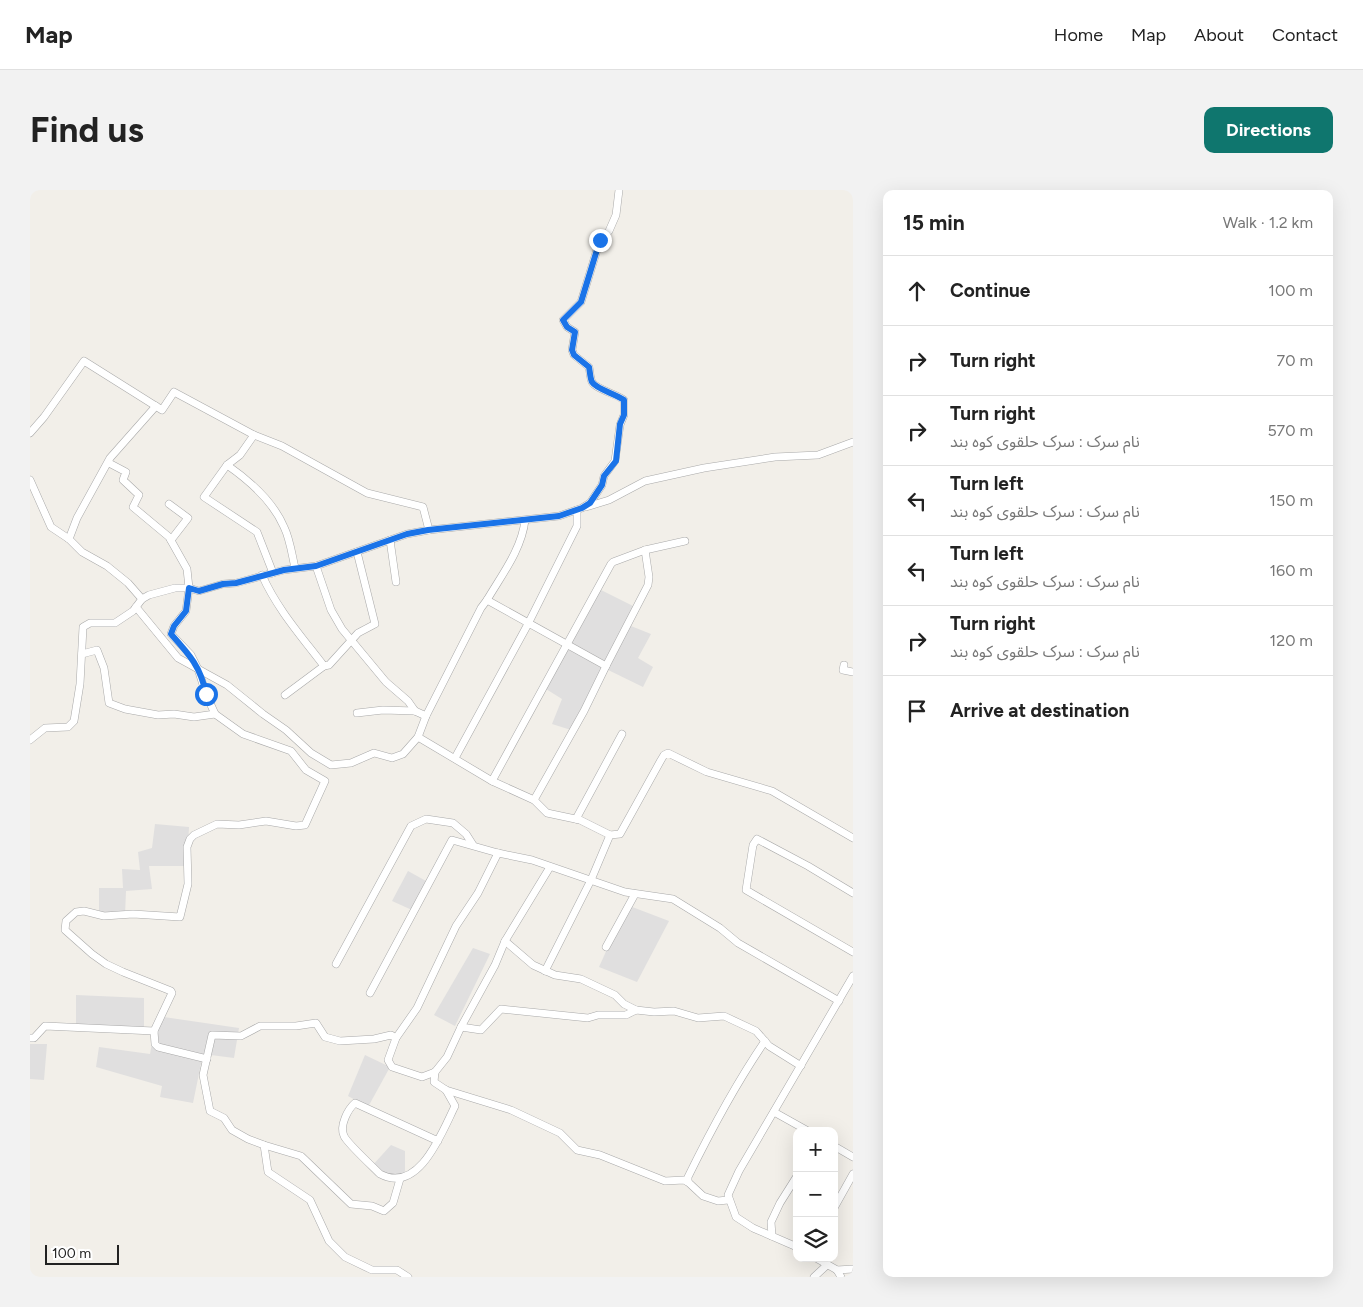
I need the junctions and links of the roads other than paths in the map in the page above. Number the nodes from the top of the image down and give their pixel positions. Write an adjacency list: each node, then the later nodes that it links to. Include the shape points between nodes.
1 (619, 190): 10 (street, via 616,215 609,231 600,240 581,302 563,320 575,332 572,350 589,367 592,382 624,400 616,461 590,503)
2 (156, 406): 3 (street, via 84,361); 4 (street, via 162,410 174,392); 6 (street)
3 (30, 434)
4 (254, 435): 7 (street, via 240,455); 12 (street, via 282,446 367,493 423,507)
5 (853, 442): 10 (street, via 818,455 775,457 645,481 610,500)
6 (108, 463): 13 (street); 14 (street, via 126,472 123,480 139,496 133,507)
7 (227, 465): 20 (street, via 250,481 273,508 285,528); 21 (street, via 204,497 257,532)
8 (30, 480): 13 (street, via 51,527)
9 (169, 504): 14 (street, via 188,518)
10 (580, 509): 11 (street, via 559,516); 28 (street, via 577,526)
11 (525, 520): 12 (street); 26 (street, via 518,546)
12 (428, 530): 15 (street)
13 (69, 538): 25 (street, via 82,552 128,583)
14 (171, 540): 24 (street, via 187,569)
15 (390, 540): 18 (street); 23 (street)
16 (684, 541): 17 (street)
17 (646, 550): 30 (street, via 611,564); 34 (street, via 648,585)
18 (357, 552): 19 (street); 29 (street, via 375,624)
19 (316, 566): 20 (street); 29 (street, via 331,610)
20 (295, 568): 21 (street)
21 (273, 573): 22 (street)
22 (262, 575): 24 (street, via 199,591); 33 (street, via 288,619)
23 (396, 582)
24 (189, 588): 25 (street, via 174,588); 35 (street, via 186,611 171,634 191,655)
25 (142, 599): 27 (street)
26 (487, 600): 28 (street); 41 (street)
27 (136, 607): 31 (street, via 115,623 90,623 83,627); 35 (street, via 178,658)
28 (528, 624): 30 (street); 45 (street)
29 (351, 640): 33 (street); 38 (street)
30 (567, 645): 34 (street); 46 (street)
31 (82, 654): 40 (street, via 98,650 109,702 125,709 158,715 194,718); 44 (street, via 74,720 68,727 45,728)
32 (844, 665): 36 (street, via 843,670)
33 (324, 666): 37 (street)
34 (606, 666): 47 (street)
35 (198, 669): 40 (street); 43 (street, via 227,685 331,765 351,762 374,752 392,758 403,754)
36 (853, 672)
37 (285, 695)
38 (415, 711): 39 (street); 41 (street)
39 (357, 712)
40 (215, 714): 67 (street, via 243,734 291,751 306,770 325,781 305,824 296,826 266,821 217,824 194,835 187,847 188,884 180,917 104,916 84,911 76,912 66,920 65,930 92,954 123,972 171,991)
41 (426, 716): 43 (street)
42 (622, 734): 48 (street)
43 (418, 736): 45 (street)
44 (30, 740)
45 (455, 758): 46 (street)
46 (492, 781): 47 (street)
47 (534, 800): 48 (street, via 547,813)
48 (576, 819): 49 (street)
49 (610, 835): 50 (street, via 620,834 668,753 707,772 772,791); 54 (street)
50 (853, 838)
51 (473, 845): 52 (street); 60 (street, via 453,823 426,818 411,826); 63 (street, via 452,840)
52 (498, 853): 53 (street); 69 (street, via 478,893 456,926 417,1008)
53 (550, 867): 54 (street); 57 (street)
54 (591, 880): 56 (street); 61 (street)
55 (853, 893): 59 (street, via 757,839 753,845 746,890)
56 (635, 894): 58 (street); 64 (street, via 673,899 738,943)
57 (505, 941): 61 (street, via 533,966); 66 (street)
58 (606, 947)
59 (853, 952)
60 (336, 964)
61 (545, 971): 65 (street, via 554,976 581,979 615,995)
62 (853, 976): 64 (street)
63 (370, 993)
64 (839, 1000): 72 (street)
65 (636, 1010): 66 (street, via 626,1015 588,1018 501,1009 480,1030); 70 (street, via 674,1011 698,1018 724,1016 756,1031)
66 (460, 1027): 73 (street, via 447,1058)
67 (154, 1031): 68 (street, via 45,1026); 71 (street, via 158,1048)
68 (30, 1038)
69 (396, 1038): 71 (street, via 391,1035 340,1041 325,1037 316,1023 260,1026 241,1036 212,1035); 73 (street, via 388,1060 392,1067 422,1077)
70 (765, 1041): 72 (street); 83 (street, via 712,1129)
71 (206, 1059): 78 (street, via 203,1075 210,1111 224,1118 232,1130)
72 (801, 1066): 75 (street)
73 (435, 1072): 74 (street, via 434,1082)
74 (446, 1090): 77 (street, via 455,1106); 83 (street, via 511,1110 560,1133 577,1150 600,1155 665,1181)
75 (774, 1112): 76 (street); 85 (street, via 739,1171)
76 (801, 1127)
77 (438, 1142): 82 (street, via 426,1160); 82 (street, via 355,1103 342,1128 344,1137 380,1174)
78 (264, 1144): 82 (street, via 301,1156 351,1204 384,1211 393,1203); 93 (street, via 268,1172 310,1200 329,1242 345,1257 372,1270 398,1270)
79 (838, 1148): 80 (street)
80 (853, 1157)
81 (853, 1174): 86 (street)
82 (400, 1179)
83 (688, 1182): 85 (street, via 703,1196 718,1201)
84 (793, 1182): 87 (street, via 771,1222)
85 (728, 1200): 87 (street, via 736,1217)
86 (838, 1201)
87 (772, 1236): 88 (street)
88 (793, 1245)
89 (822, 1262): 90 (street)
90 (827, 1265): 92 (street); 94 (street)
91 (853, 1269): 92 (street)
92 (839, 1274)
93 (408, 1277)
94 (814, 1277)

